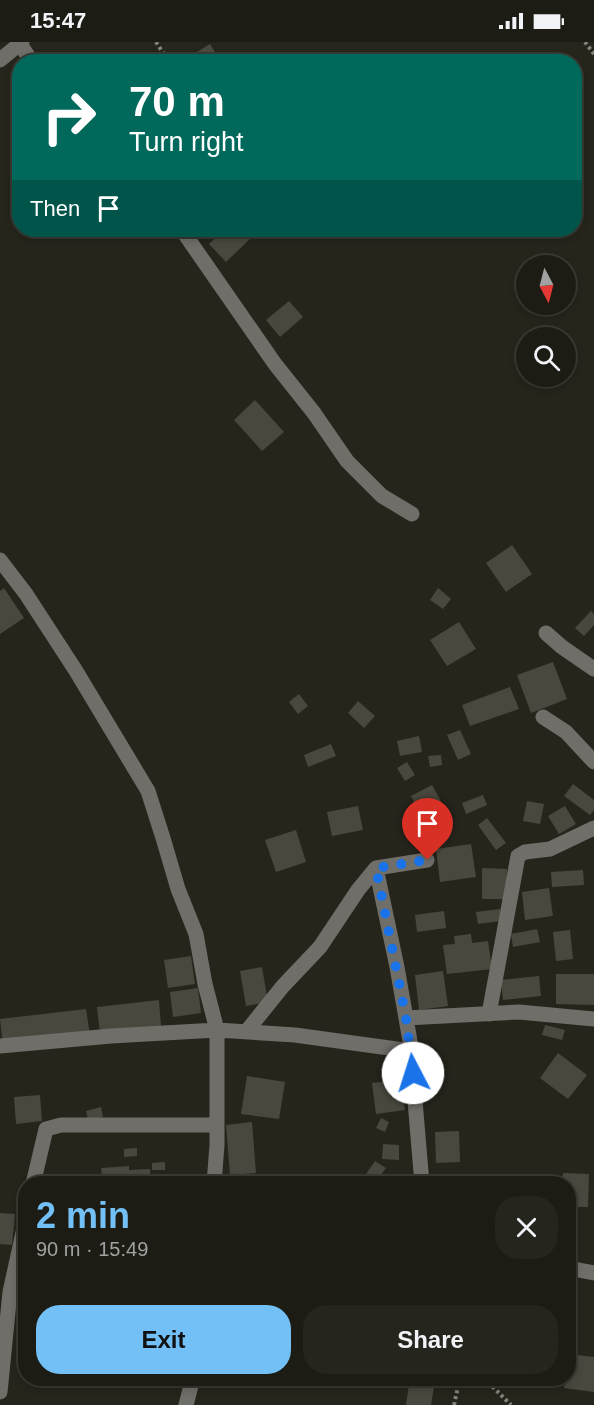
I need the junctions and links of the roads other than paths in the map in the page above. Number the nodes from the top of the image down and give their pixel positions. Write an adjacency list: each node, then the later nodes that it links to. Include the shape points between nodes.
1 (21, 43): 2 (street)
2 (0, 60)
3 (187, 237): 4 (street, via 347,461 382,496)
4 (412, 514)
5 (0, 560): 16 (street, via 76,671 148,791 196,934)
6 (546, 633): 7 (street)
7 (594, 669)
8 (543, 717): 9 (street, via 566,732)
9 (594, 762)
10 (594, 828): 13 (street, via 550,849 518,856)
11 (428, 860): 12 (street)
12 (376, 868): 14 (street); 17 (street, via 320,947)
13 (489, 1014): 14 (street); 15 (street, via 519,1012)
14 (406, 1018): 19 (street)
15 (594, 1019)
16 (217, 1030): 17 (street); 18 (street); 20 (street)
17 (246, 1032): 19 (street)
18 (0, 1046)
19 (411, 1051): 23 (street)
20 (217, 1125): 21 (street, via 51,1127 46,1129); 22 (street)
21 (35, 1176)
22 (215, 1176)
23 (421, 1176)
24 (18, 1246): 27 (street)
25 (576, 1270): 26 (street)
26 (594, 1273)
27 (5, 1291): 29 (street)
28 (191, 1386): 30 (street)
29 (0, 1392)
30 (186, 1405)

